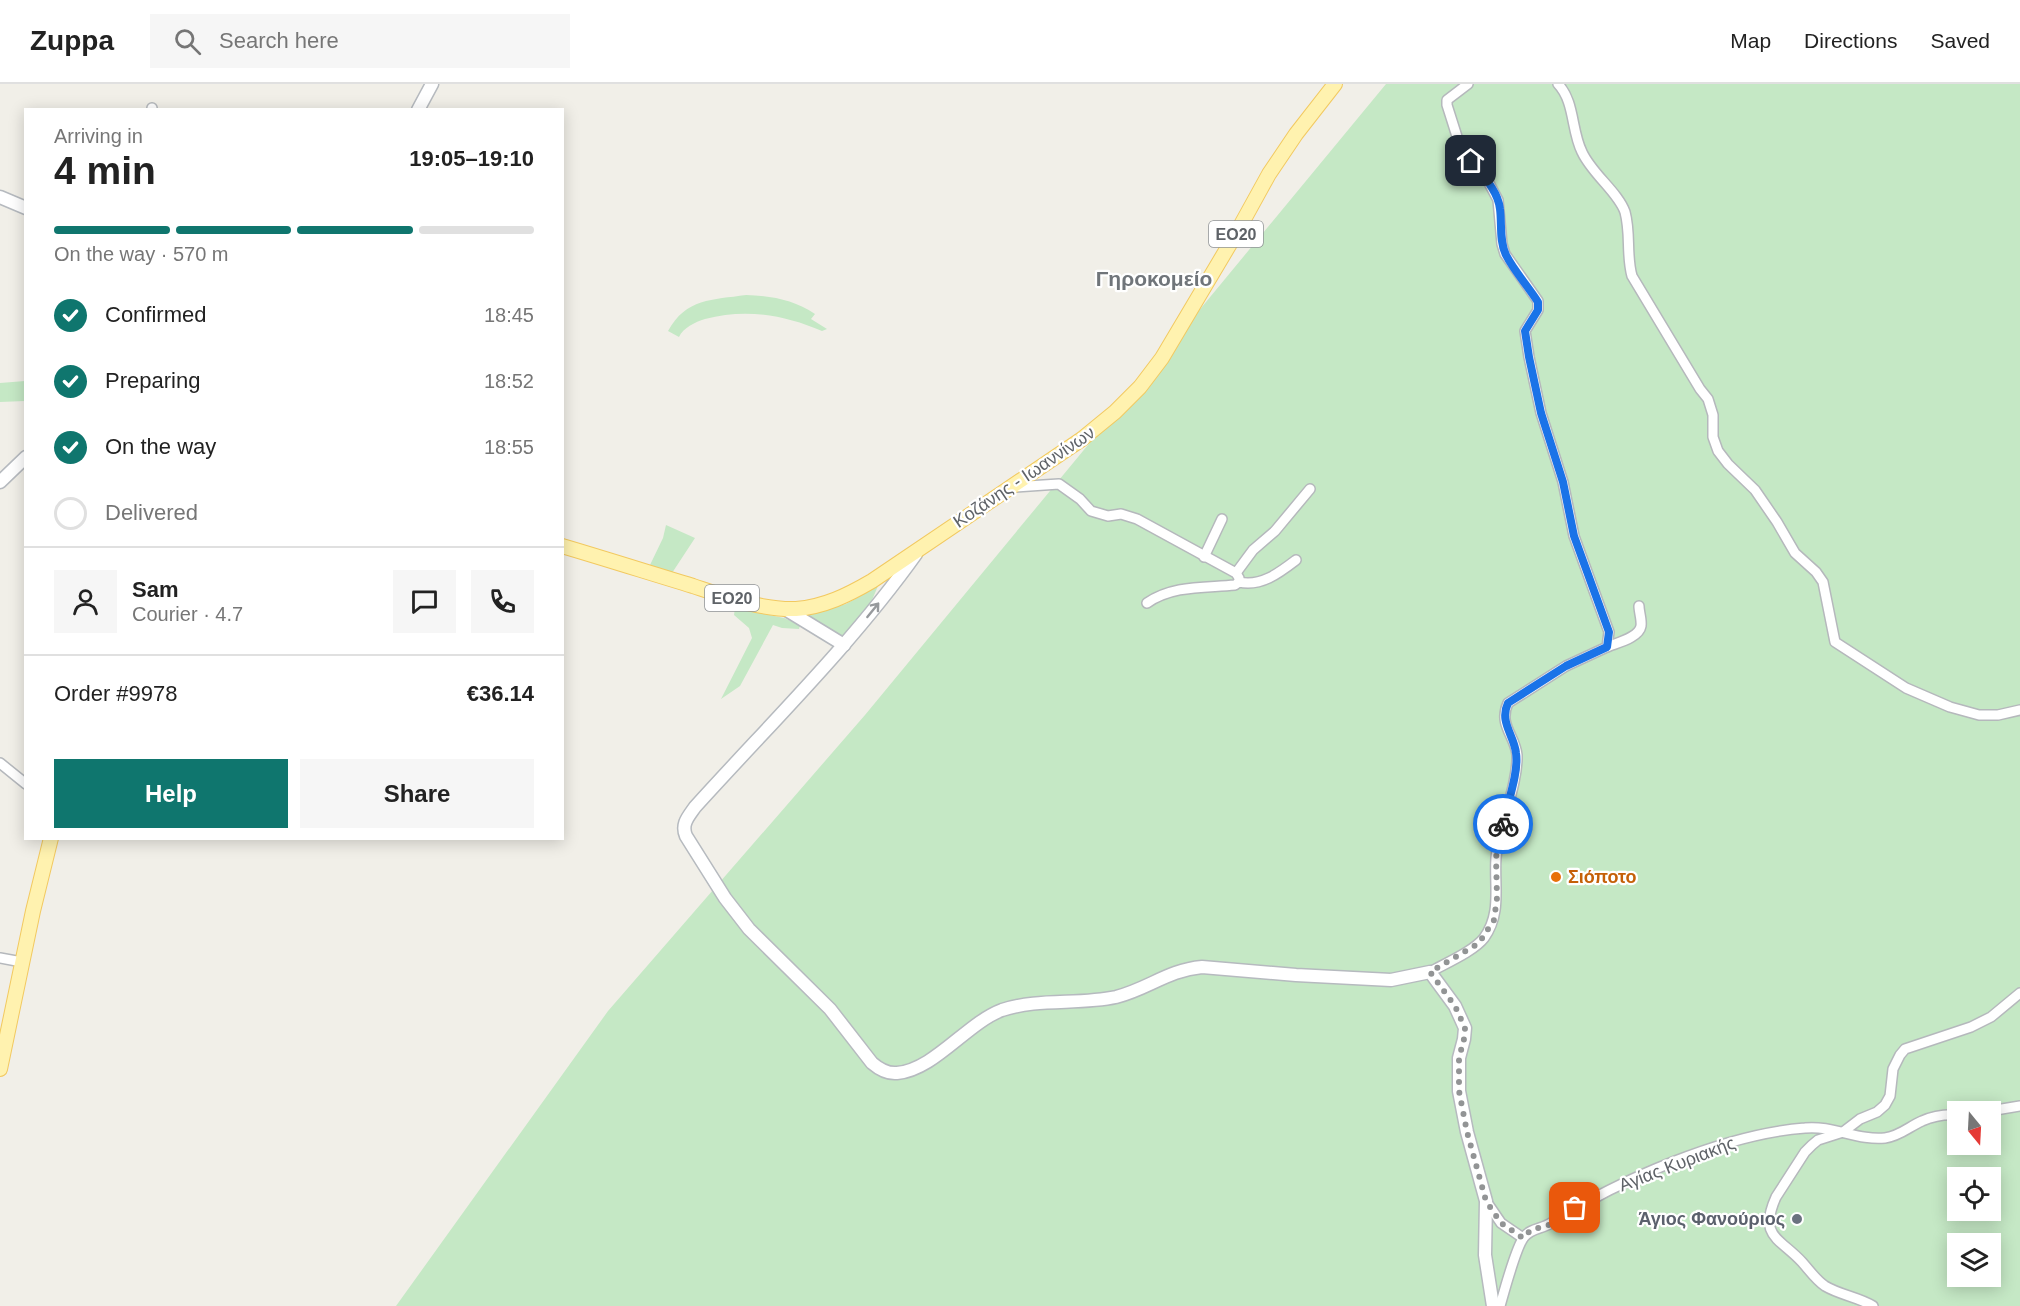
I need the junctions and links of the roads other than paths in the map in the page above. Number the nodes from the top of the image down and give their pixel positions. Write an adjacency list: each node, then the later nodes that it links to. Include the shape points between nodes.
1 (432, 84): 5 (street)
2 (1335, 84): 10 (main road, Κοζάνης - Ιωαννίνων / ΕΟ20, via 1269,174 1151,373 1098,427)
3 (1468, 84): 22 (street, via 1447,100 1447,105 1460,146 1498,200 1505,255 1538,302 1538,310 1525,331 1529,357 1574,536 1609,632)
4 (1558, 84): 23 (street, via 1566,93 1582,154 1624,209 1632,276 1708,399 1718,451 1755,490 1795,553 1823,582 1835,642 1891,680 1950,708 1979,715)
5 (419, 108)
6 (0, 197): 7 (street)
7 (24, 207)
8 (24, 459): 9 (street)
9 (0, 482)
10 (1009, 488): 14 (main road, Κοζάνης - Ιωαννίνων / ΕΟ20); 15 (street, via 1059,484 1091,511 1137,519)
11 (1310, 489): 17 (street, via 1275,531 1253,550)
12 (1222, 519): 15 (street)
13 (564, 547): 20 (main road, Κοζάνης - Ιωαννίνων / ΕΟ20, via 722,596)
14 (918, 550): 20 (main road, Κοζάνης - Ιωαννίνων / ΕΟ20, via 843,597); 21 (street, one-way to 14)
15 (1204, 557): 17 (street)
16 (1296, 560): 17 (street, via 1272,577 1253,584)
17 (1237, 578): 18 (street, via 1235,585 1175,591)
18 (1147, 603)
19 (1638, 606): 22 (street, via 1638,631)
20 (785, 609): 21 (street)
21 (844, 645): 29 (street, via 695,807 683,831 749,929 830,1009 879,1069 896,1073 925,1063 981,1021 1007,1009 1117,996 1187,968 1391,980)
22 (1607, 647): 29 (street, via 1566,666 1508,703 1505,725 1517,754 1496,857 1494,920 1479,943)
23 (2020, 710)
24 (0, 763): 25 (street)
25 (24, 782)
26 (51, 840): 28 (main road)
27 (0, 958): 28 (street)
28 (22, 962): 31 (main road)
29 (1430, 972): 37 (street, via 1455,1006 1465,1028 1459,1058 1459,1091)
30 (2020, 993): 36 (street, via 1991,1017 1971,1027 1905,1049 1893,1069 1885,1105)
31 (4, 1032): 32 (main road)
32 (0, 1069)
33 (2020, 1106): 34 (street)
34 (2001, 1109)
35 (1947, 1115): 36 (street, Αγίας Κυριακής, via 1923,1120 1889,1137)
36 (1843, 1132): 38 (street, Αγίας Κυριακής, via 1805,1128 1736,1141 1605,1192 1549,1225 1531,1230); 41 (street, via 1818,1140 1805,1152 1773,1204 1771,1232 1823,1285)
37 (1486, 1201): 38 (street, via 1501,1223); 39 (street, via 1485,1255)
38 (1523, 1238): 40 (street)
39 (1492, 1306)
40 (1500, 1306)
41 (1873, 1306)

